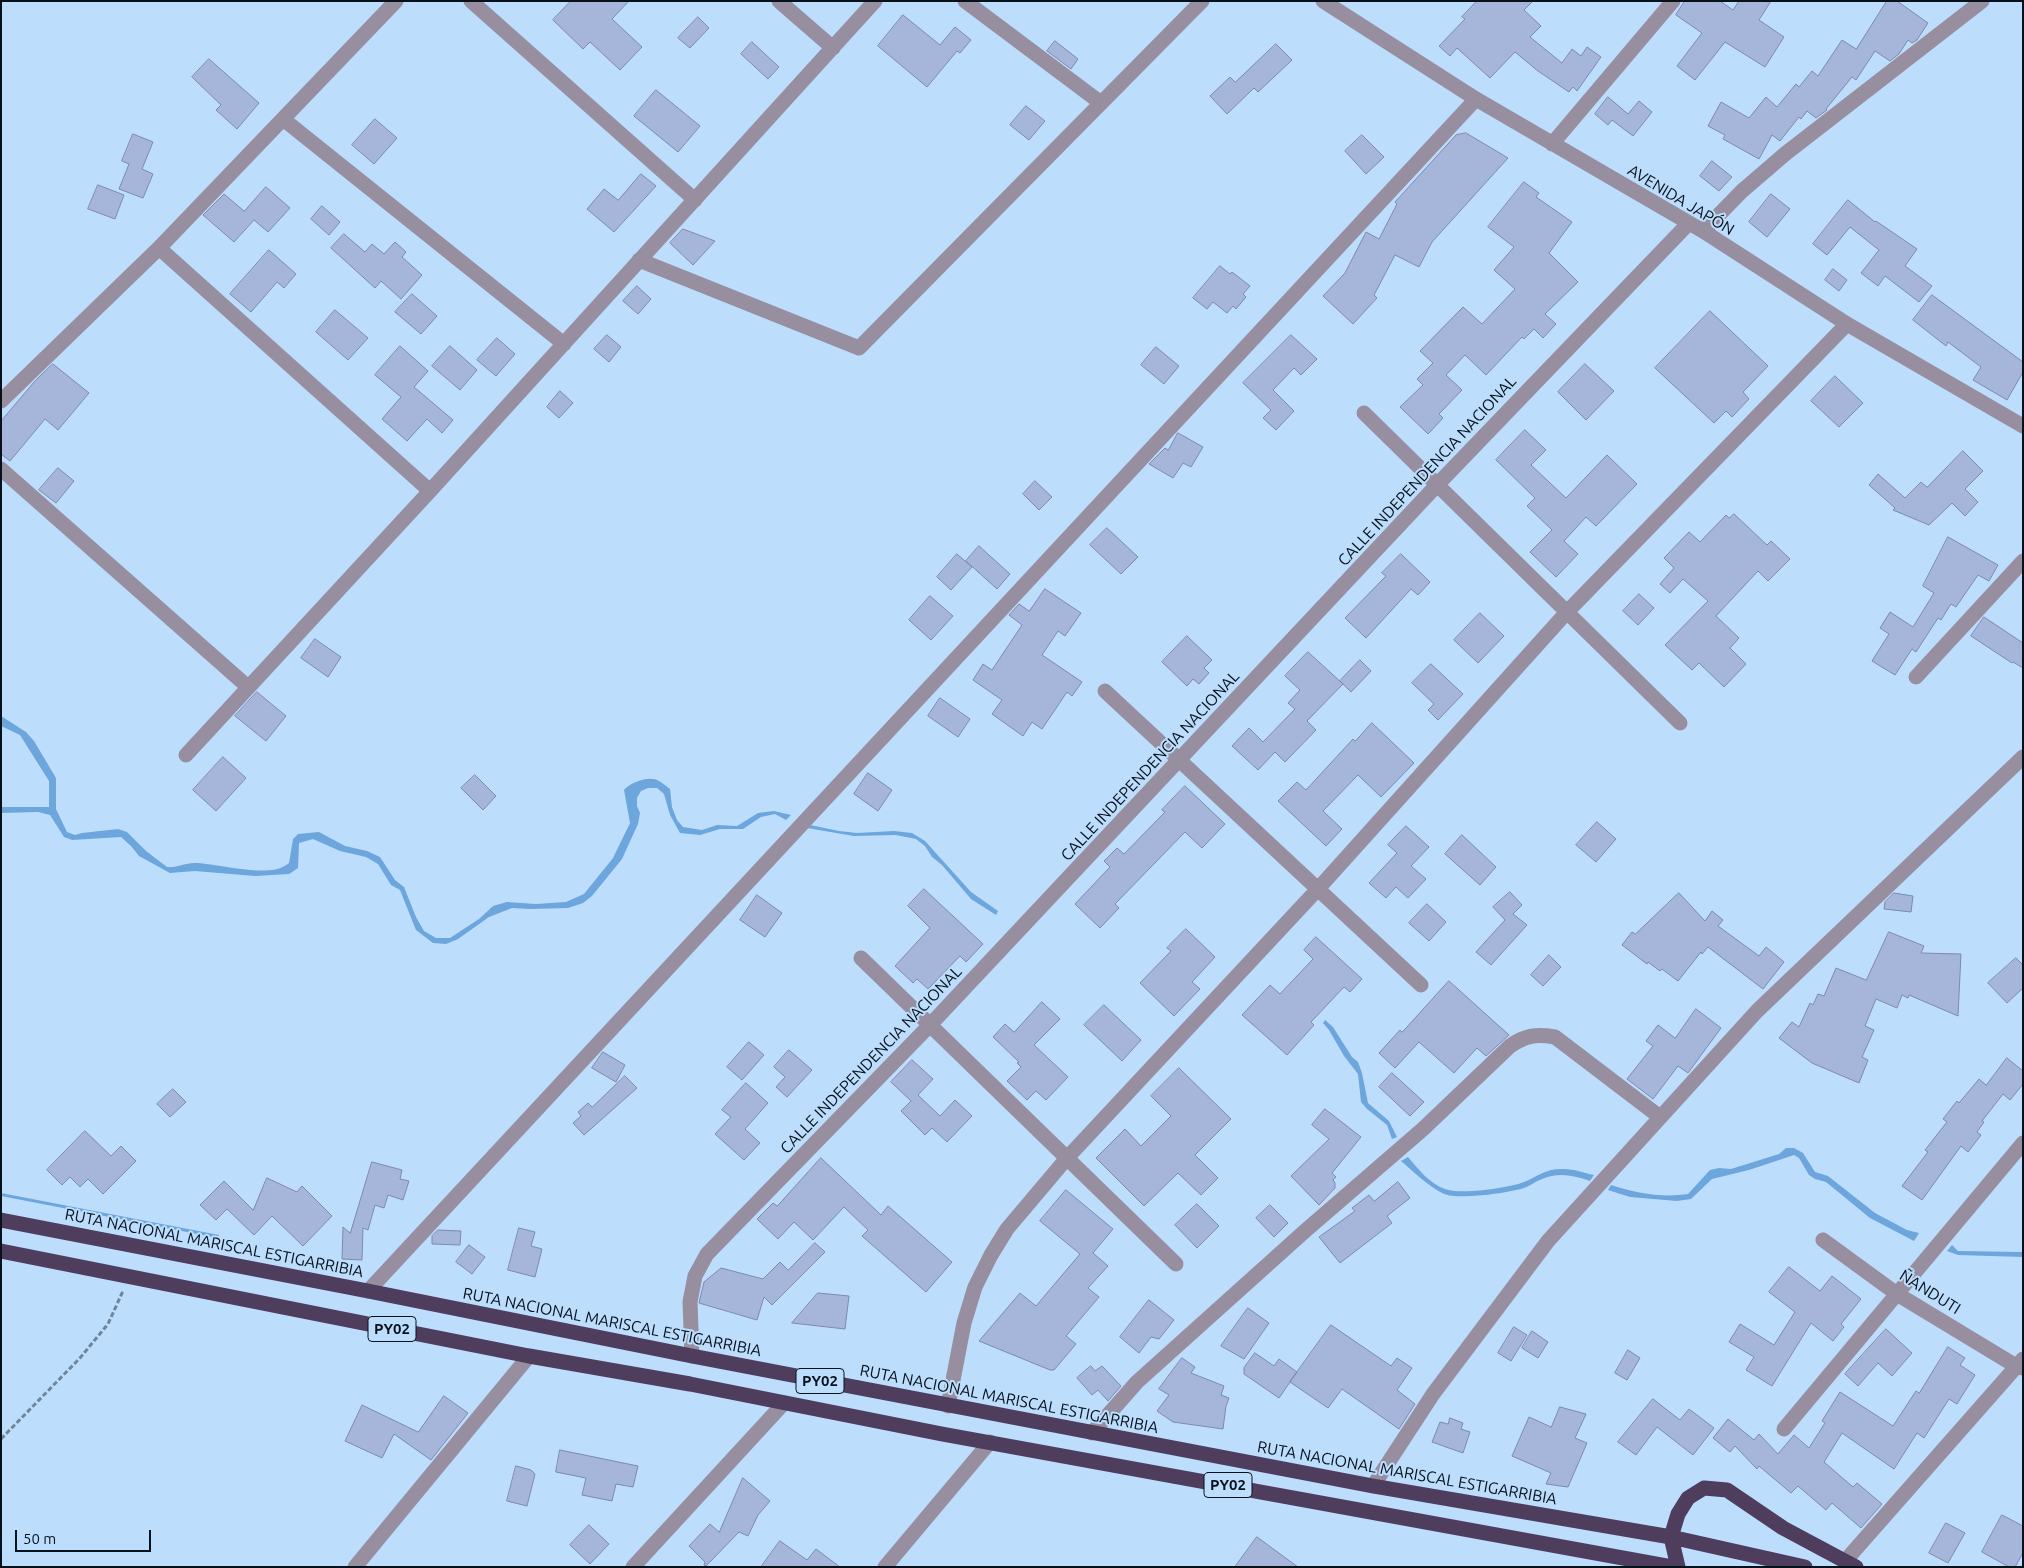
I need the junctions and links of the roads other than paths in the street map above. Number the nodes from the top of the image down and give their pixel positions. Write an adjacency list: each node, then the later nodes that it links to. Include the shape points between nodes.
1 (396, 1): 13 (street)
2 (471, 1): 15 (street)
3 (779, 1): 10 (street)
4 (875, 1): 10 (street)
5 (965, 1): 12 (street)
6 (1202, 1): 12 (street)
7 (1323, 1): 11 (street, AVENIDA JAPÓN)
8 (1673, 1): 14 (street)
9 (1982, 1): 17 (street, via 1785,154)
10 (833, 48): 15 (street)
11 (1476, 99): 14 (street, AVENIDA JAPÓN); 48 (street)
12 (1101, 103): 19 (street, via 859,348)
13 (283, 119): 18 (street); 21 (street)
14 (1552, 144): 16 (street, AVENIDA JAPÓN)
15 (695, 200): 19 (street)
16 (1688, 224): 17 (street, AVENIDA JAPÓN); 26 (street, CALLE INDEPENDENCIA NACIONAL)
17 (1703, 231): 20 (street, AVENIDA JAPÓN)
18 (159, 248): 22 (street); 27 (street)
19 (640, 260): 21 (street)
20 (1847, 324): 24 (street, AVENIDA JAPÓN); 29 (street)
21 (564, 344): 27 (street)
22 (1, 401)
23 (1364, 413): 26 (street)
24 (2023, 426)
25 (1, 469): 31 (street)
26 (1437, 485): 29 (street); 36 (street, CALLE INDEPENDENCIA NACIONAL)
27 (430, 491): 31 (street)
28 (2023, 561): 30 (street)
29 (1567, 612): 33 (street); 37 (street)
30 (1916, 677)
31 (248, 687): 34 (street)
32 (1105, 691): 36 (street)
33 (1680, 724)
34 (186, 755)
35 (2023, 757): 41 (street, via 1757,1011)
36 (1180, 761): 37 (street); 40 (street, CALLE INDEPENDENCIA NACIONAL)
37 (1317, 890): 39 (street); 43 (street)
38 (861, 958): 40 (street)
39 (1421, 986)
40 (930, 1025): 43 (street); 51 (street, CALLE INDEPENDENCIA NACIONAL, via 707,1254 695,1276 690,1302)
41 (1660, 1117): 56 (street, via 1555,1037 1521,1038 1137,1382); 58 (street, via 1548,1241 1433,1394)
42 (2023, 1143): 49 (street)
43 (1067, 1158): 47 (street); 54 (street, via 1007,1229 975,1287 964,1323)
44 (1, 1220): 48 (highway, RUTA NACIONAL MARISCAL ESTIGARRIBIA / PY02)
45 (1823, 1240): 49 (street, ÑANDUTI)
46 (1, 1251): 50 (highway, PY02)
47 (1176, 1264)
48 (368, 1291): 51 (highway, RUTA NACIONAL MARISCAL ESTIGARRIBIA / PY02)
49 (1897, 1294): 52 (street, ÑANDUTI); 55 (street)
50 (529, 1356): 53 (highway, PY02); 61 (street)
51 (692, 1356): 54 (highway, RUTA NACIONAL MARISCAL ESTIGARRIBIA / PY02)
52 (2021, 1364): 60 (street)
53 (784, 1403): 57 (highway, PY02); 62 (street)
54 (948, 1406): 56 (highway, RUTA NACIONAL MARISCAL ESTIGARRIBIA / PY02)
55 (1784, 1429)
56 (1092, 1433): 58 (highway, RUTA NACIONAL MARISCAL ESTIGARRIBIA / PY02)
57 (990, 1442): 63 (street); 64 (highway, PY02)
58 (1373, 1486): 59 (highway, RUTA NACIONAL MARISCAL ESTIGARRIBIA / PY02)
59 (1671, 1537): 60 (highway, via 1678,1514 1688,1498 1704,1488 1726,1490 1783,1528); 65 (highway); 66 (highway, RUTA NACIONAL MARISCAL ESTIGARRIBIA / PY02)
60 (1851, 1564)
61 (355, 1567)
62 (633, 1567)
63 (885, 1567)
64 (1672, 1567)
65 (1678, 1567)
66 (1805, 1567)

